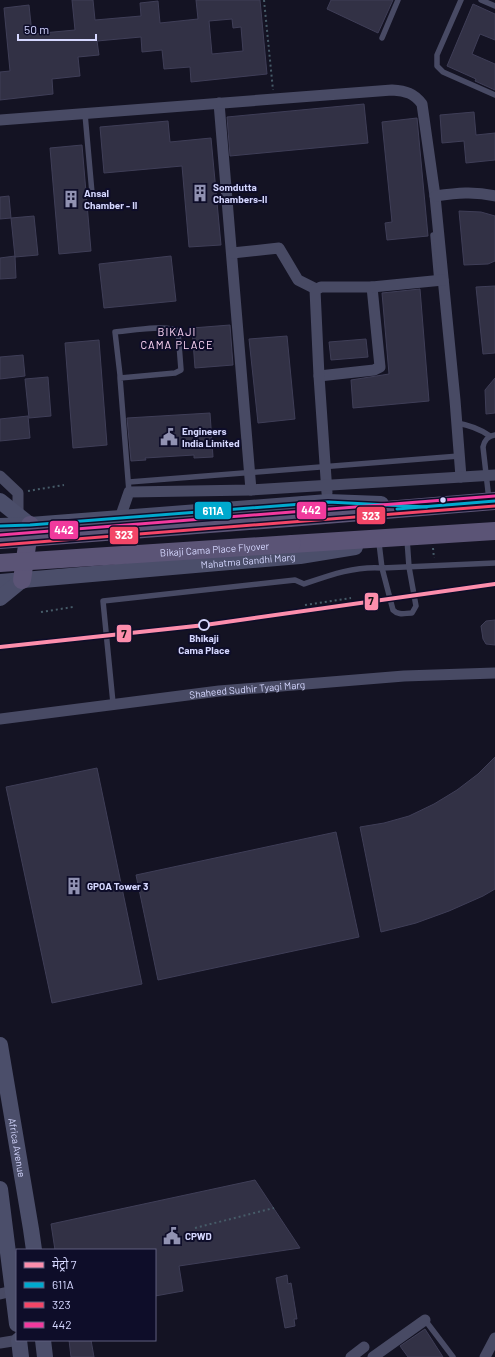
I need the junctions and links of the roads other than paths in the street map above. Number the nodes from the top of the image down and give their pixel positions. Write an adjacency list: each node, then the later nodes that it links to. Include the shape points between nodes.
1 (398, 0): 5 (lane)
2 (460, 0): 6 (lane, via 437,55 437,66 443,72)
3 (480, 0): 4 (lane)
4 (495, 6)
5 (382, 38)
6 (495, 95)
7 (219, 103): 8 (street); 11 (street, via 392,90 413,94 422,104); 14 (street)
8 (85, 114): 9 (street); 10 (lane)
9 (0, 120)
10 (92, 193)
11 (435, 196): 12 (street, via 464,192); 15 (street)
12 (495, 196)
13 (433, 235): 15 (lane)
14 (232, 253): 17 (street, via 279,248 298,280); 24 (street)
15 (440, 281): 16 (street); 20 (street)
16 (372, 287): 17 (street); 18 (street, via 380,367 374,370)
17 (316, 289): 18 (street)
18 (319, 376): 23 (street)
19 (120, 378): 19 (lane, via 115,332 157,328 174,328 178,331 181,370 175,373); 28 (lane)
20 (457, 423): 21 (lane); 22 (street)
21 (493, 435): 25 (lane, via 483,447)
22 (459, 456): 23 (lane); 27 (street)
23 (325, 466): 24 (lane); 30 (street)
24 (250, 472): 28 (lane); 29 (street)
25 (490, 475): 27 (street); 32 (lane)
26 (0, 476): 35 (street, via 18,493)
27 (460, 477): 30 (street)
28 (129, 487): 29 (street); 34 (street)
29 (251, 490): 30 (street)
30 (328, 494): 33 (street); 34 (street)
31 (0, 501): 35 (street)
32 (492, 501): 33 (main road)
33 (427, 507): 39 (main road, bridge)
34 (120, 518): 35 (street)
35 (24, 520): 36 (street); 46 (main road)
36 (0, 526)
37 (495, 531): 40 (main road, Mahatma Gandhi Marg)
38 (408, 539): 40 (street, Mahatma Gandhi Marg); 41 (street, Mahatma Gandhi Marg); 44 (lane)
39 (0, 540)
40 (432, 541): 42 (main road, Bikaji Cama Place Flyover, bridge, via 292,544)
41 (379, 543): 45 (lane); 46 (street, Mahatma Gandhi Marg, via 300,556)
42 (0, 563)
43 (495, 563): 44 (lane)
44 (409, 567): 45 (lane); 45 (lane, via 416,606 412,613 398,614 393,610)
45 (382, 568): 50 (lane, via 368,567 336,573 304,584 295,580 103,601)
46 (22, 580): 47 (street, Mahatma Gandhi Marg); 48 (street)
47 (0, 582)
48 (0, 598)
49 (495, 673): 50 (street, Shaheed Sudhir Tyagi Marg, via 339,680 219,690)
50 (113, 703): 51 (street, Shaheed Sudhir Tyagi Marg)
51 (0, 719)
52 (0, 1045): 56 (street, Africa Avenue)
53 (0, 1189): 54 (street)
54 (1, 1212): 55 (street)
55 (4, 1248): 57 (street)
56 (34, 1249)
57 (6, 1292): 59 (street)
58 (425, 1320): 69 (street); 70 (lane)
59 (16, 1321)
60 (495, 1338): 71 (street)
61 (16, 1340): 64 (street)
62 (19, 1341): 66 (street)
63 (43, 1341): 67 (street)
64 (0, 1343)
65 (364, 1347): 68 (street)
66 (21, 1357)
67 (45, 1357)
68 (351, 1357)
69 (373, 1357)
70 (453, 1357)
71 (485, 1357)

